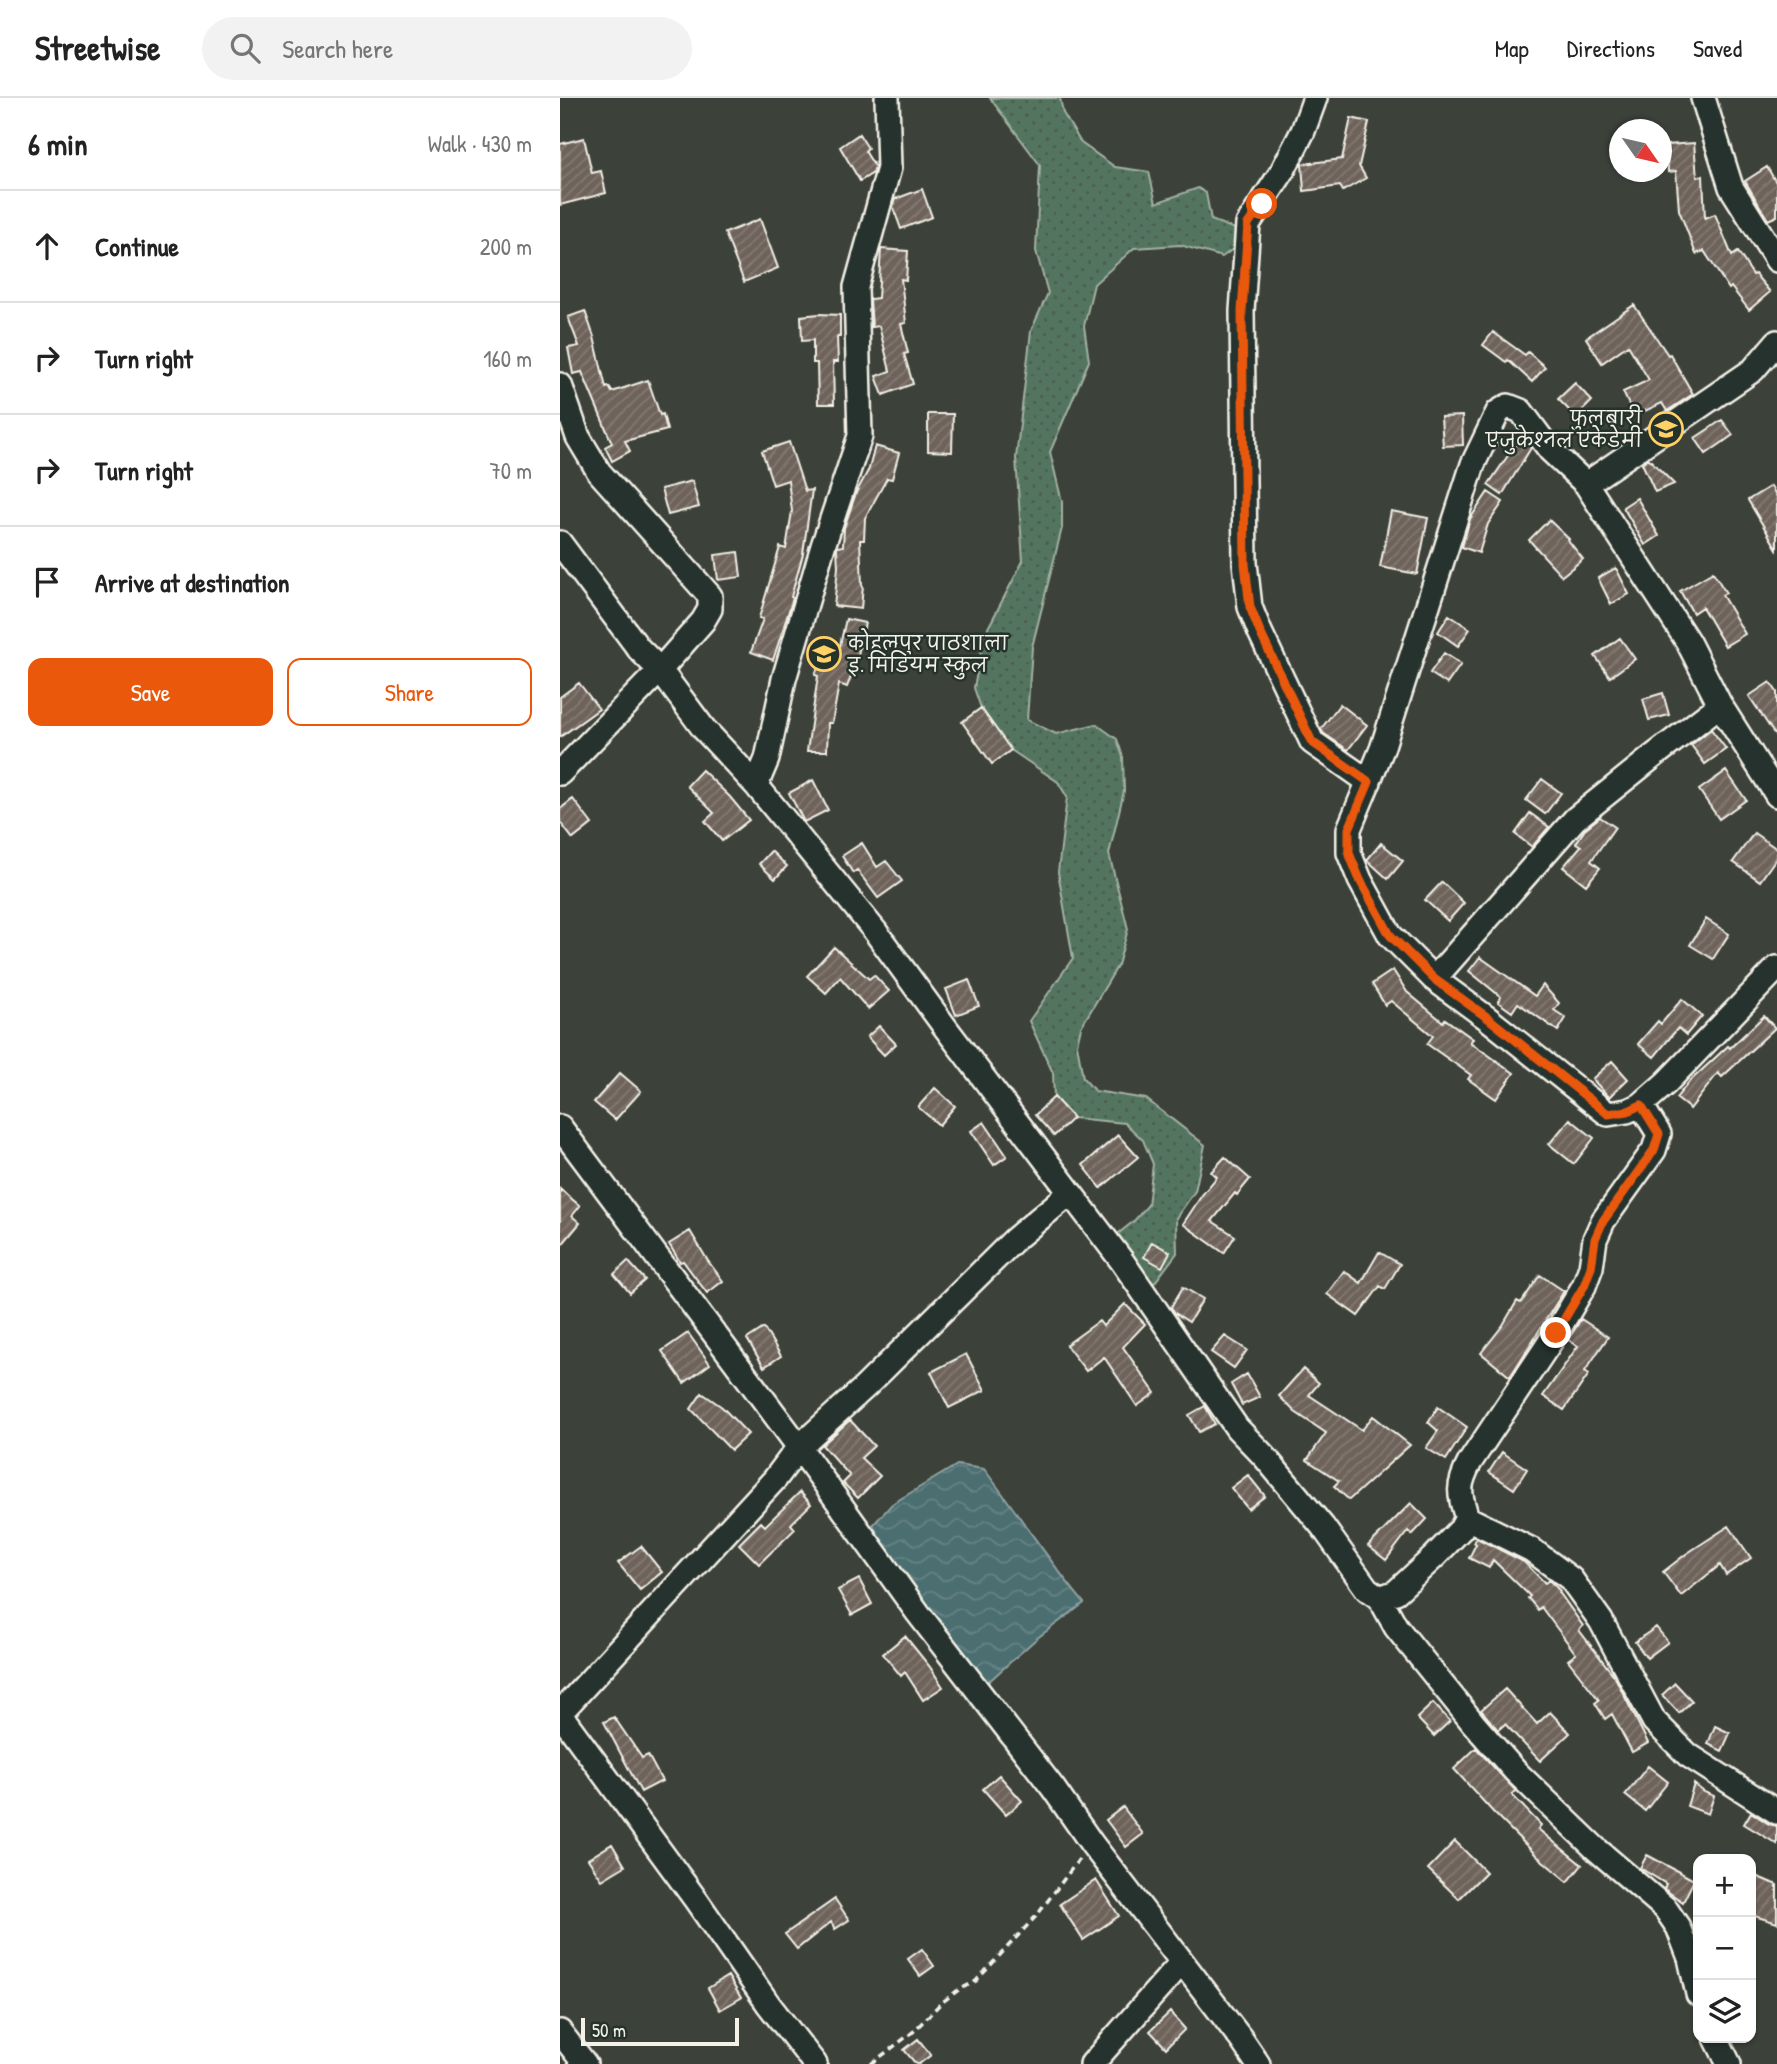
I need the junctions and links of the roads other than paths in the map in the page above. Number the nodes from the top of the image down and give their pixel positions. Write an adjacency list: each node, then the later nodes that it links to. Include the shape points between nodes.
1 (887, 98): 13 (street, via 889,168 856,287 860,436 822,546 784,679 767,759)
2 (1315, 98): 12 (street, via 1282,172 1248,224 1242,311 1245,564 1250,607 1312,742)
3 (1703, 98): 4 (street, via 1731,187)
4 (1777, 260)
5 (1777, 342): 7 (street, via 1753,370)
6 (560, 385): 9 (street, via 578,437 599,472 710,596 710,609 703,621)
7 (1586, 484): 10 (street, via 1688,642); 12 (street, via 1550,450 1521,411 1508,406 1498,412 1473,464)
8 (560, 543): 9 (street, via 639,649)
9 (660, 670): 11 (street); 13 (street, via 704,729)
10 (1720, 705): 14 (street); 16 (street, via 1575,819)
11 (560, 773)
12 (1369, 782): 16 (street, via 1349,829 1349,853 1390,935)
13 (756, 785): 19 (street, via 876,931)
14 (1777, 795)
15 (1777, 968): 17 (street)
16 (1434, 979): 17 (street, via 1608,1114)
17 (1641, 1105): 21 (street, via 1659,1134 1654,1150 1603,1221 1584,1286 1461,1478)
18 (560, 1127): 20 (street)
19 (1070, 1193): 20 (street, via 1015,1239); 22 (street, via 1237,1428 1323,1527 1367,1589)
20 (799, 1447): 23 (street); 25 (street)
21 (1467, 1518): 22 (street, via 1396,1592); 24 (street, via 1532,1550 1571,1579 1601,1621 1654,1721 1688,1755)
22 (1380, 1598): 26 (street, via 1396,1628 1515,1771 1665,1908 1678,1927)
23 (560, 1714): 30 (street)
24 (1777, 1812)
25 (1181, 1963): 31 (street); 32 (street)
26 (1695, 1980)
27 (560, 2032): 29 (street)
28 (1718, 2043): 33 (street)
29 (585, 2064)
30 (815, 2064)
31 (1092, 2064)
32 (1258, 2064)
33 (1729, 2064)

